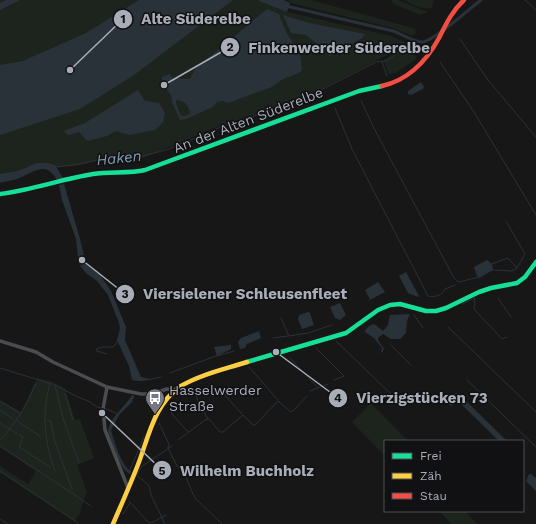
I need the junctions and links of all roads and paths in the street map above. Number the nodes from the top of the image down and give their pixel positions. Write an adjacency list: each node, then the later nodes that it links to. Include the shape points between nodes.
1 (464, 0): 2 (main road, An der Alten Süderelbe, via 451,14 435,47 426,59 418,68 390,84 355,92 145,170 97,173)
2 (0, 194)
3 (536, 262): 6 (main road, via 518,283 471,295 441,310 422,311 403,304 390,305 365,318 346,333 203,376)
4 (0, 340): 5 (street, via 36,352)
5 (107, 387): 6 (street, via 141,394 167,389); 7 (street, via 103,408 106,430)
6 (174, 392): 7 (main road, via 158,412)
7 (128, 488): 8 (main road)
8 (113, 524)

